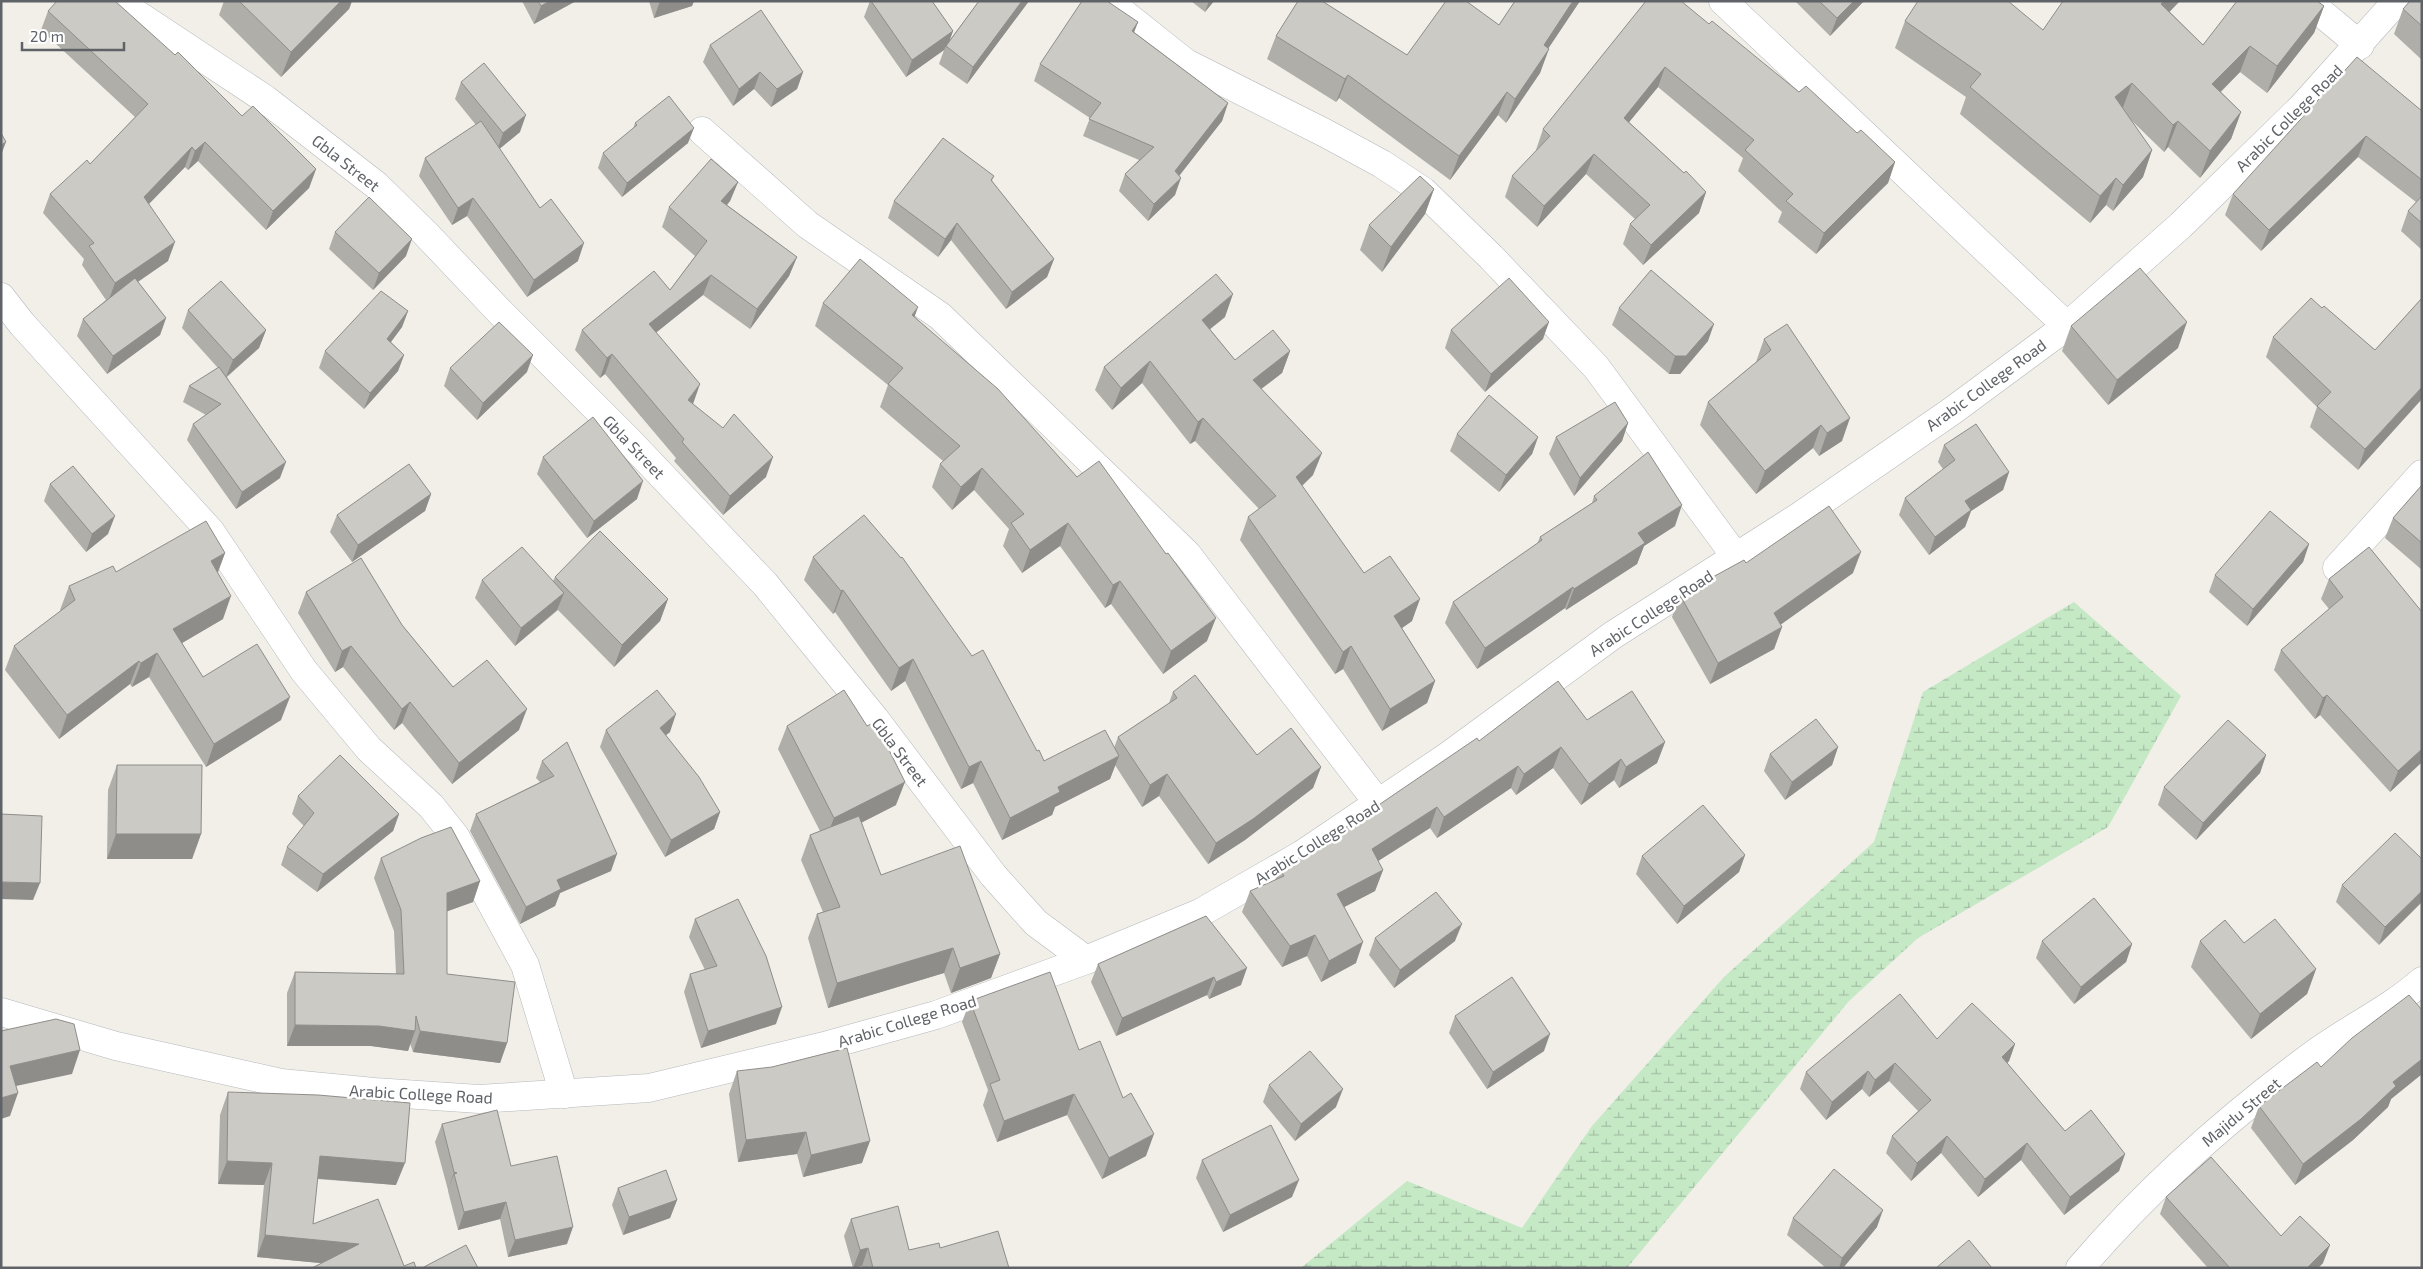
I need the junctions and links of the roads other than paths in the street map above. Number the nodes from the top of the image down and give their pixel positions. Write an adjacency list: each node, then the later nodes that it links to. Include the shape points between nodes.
1 (117, 1): 14 (street, Gbla Street, via 265,99 376,185 411,219 765,584 875,718 993,875 1036,923)
2 (1108, 1): 11 (street, via 1186,62 1325,133 1424,191 1596,367)
3 (1723, 1): 9 (street)
4 (2307, 1): 6 (street)
5 (2397, 1): 6 (street, Arabic College Road)
6 (2360, 45): 9 (street, Arabic College Road, via 2302,107 2181,225)
7 (702, 131): 13 (street, via 808,225 940,316 1187,554)
8 (1, 297): 17 (street, via 211,532 304,671 369,749 430,806 456,836 525,965)
9 (2067, 326): 11 (street, Arabic College Road, via 1952,411)
10 (2422, 474): 12 (street)
11 (1736, 557): 13 (street, Arabic College Road, via 1613,635)
12 (2337, 568)
13 (1378, 803): 14 (street, Arabic College Road, via 1301,855 1200,913)
14 (1086, 960): 17 (street, Arabic College Road, via 936,1015 828,1045 649,1088)
15 (2422, 981): 18 (street, Majidu Street, via 2308,1058 2252,1102 2184,1160)
16 (1, 1012): 17 (street, Arabic College Road, via 116,1046 281,1083 480,1099)
17 (564, 1094)
18 (2080, 1268)

